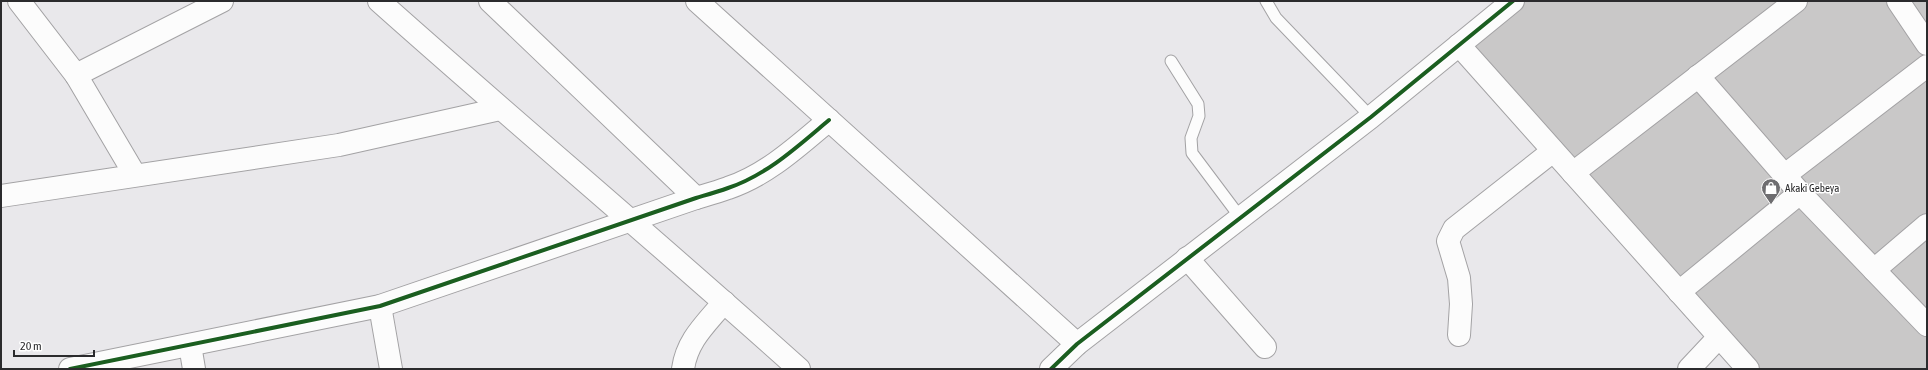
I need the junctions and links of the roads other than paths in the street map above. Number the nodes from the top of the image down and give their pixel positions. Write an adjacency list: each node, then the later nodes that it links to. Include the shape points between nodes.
1 (19, 1): 14 (street)
2 (222, 1): 14 (street)
3 (379, 1): 16 (street)
4 (490, 1): 25 (street)
5 (697, 1): 18 (street)
6 (1266, 1): 17 (lane, via 1276,18)
7 (1796, 1): 15 (street)
8 (1898, 1): 10 (street)
9 (1504, 4): 11 (street)
10 (1927, 44)
11 (1459, 46): 17 (street); 19 (street)
12 (1171, 61): 26 (lane, via 1198,104 1199,116 1191,138 1192,153)
13 (1927, 66): 22 (street)
14 (76, 75): 21 (street)
15 (1698, 76): 20 (street); 22 (street)
16 (500, 109): 21 (street, via 339,144); 27 (street)
17 (1371, 117): 26 (street)
18 (829, 120): 25 (street, via 781,160 758,175 729,188); 37 (street)
19 (1554, 151): 20 (street); 35 (street, via 1454,229 1448,241 1459,278)
20 (1573, 173): 31 (street)
21 (135, 175): 24 (street)
22 (1785, 175): 23 (street)
23 (1800, 193): 30 (street); 31 (street)
24 (1, 196)
25 (696, 198): 27 (street)
26 (1240, 217): 29 (street)
27 (631, 220): 32 (street); 33 (street)
28 (1927, 225): 30 (street)
29 (1187, 258): 37 (street); 39 (street)
30 (1874, 270): 34 (street)
31 (1679, 292): 36 (street)
32 (724, 302): 43 (street, via 693,339 685,354); 44 (street)
33 (380, 306): 38 (street); 42 (street)
34 (1927, 325)
35 (1459, 335)
36 (1719, 336): 46 (street); 47 (street)
37 (1077, 344): 45 (street)
38 (190, 345): 40 (street); 41 (street)
39 (1264, 347)
40 (70, 369)
41 (194, 369)
42 (391, 369)
43 (683, 369)
44 (798, 369)
45 (1051, 369)
46 (1689, 369)
47 (1748, 369)

